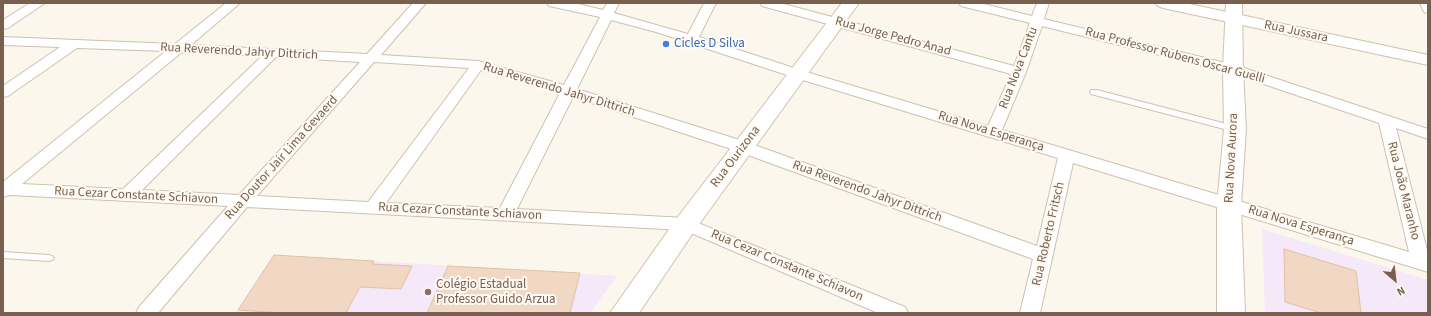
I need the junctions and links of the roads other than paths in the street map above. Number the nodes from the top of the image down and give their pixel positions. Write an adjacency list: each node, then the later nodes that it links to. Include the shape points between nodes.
1 (38, 3): 17 (street)
2 (234, 3): 21 (street)
3 (420, 3): 23 (street, Rua Doutor Jair Lima Gevaerd)
4 (553, 3): 12 (street, Rua Nova Esperança)
5 (710, 3): 18 (street)
6 (766, 3): 16 (street, Rua Jorge Pedro Anad)
7 (851, 3): 16 (main road, Rua Ourizona)
8 (965, 3): 15 (street, Rua Professor Rubens Oscar Guelli)
9 (1043, 3): 15 (street, Rua Nova Cantu)
10 (1163, 3): 14 (street, Rua Jussara)
11 (1426, 3): 13 (street)
12 (610, 9): 18 (street, Rua Nova Esperança); 29 (street)
13 (1428, 9)
14 (1234, 11): 24 (street, Rua Jussara); 26 (main road, Rua Nova Aurora)
15 (1037, 20): 26 (street, Rua Professor Rubens Oscar Guelli); 27 (street, Rua Nova Cantu)
16 (838, 22): 27 (street, Rua Jorge Pedro Anad); 28 (main road, Rua Ourizona)
17 (3, 25)
18 (692, 39): 28 (street, Rua Nova Esperança)
19 (3, 41): 20 (street, Rua Reverendo Jahyr Dittrich)
20 (74, 44): 21 (street, Rua Reverendo Jahyr Dittrich); 31 (street)
21 (178, 48): 22 (street, Rua Reverendo Jahyr Dittrich); 38 (street)
22 (272, 54): 23 (street, Rua Reverendo Jahyr Dittrich); 39 (street)
23 (371, 58): 25 (street, Rua Reverendo Jahyr Dittrich); 40 (street, Rua Doutor Jair Lima Gevaerd)
24 (1428, 60)
25 (478, 65): 29 (street, Rua Reverendo Jahyr Dittrich); 42 (street)
26 (1233, 69): 32 (street, Rua Professor Rubens Oscar Guelli); 33 (main road, Rua Nova Aurora)
27 (1019, 72): 34 (street, Rua Nova Cantu)
28 (798, 74): 34 (street, Rua Nova Esperança); 36 (main road, Rua Ourizona)
29 (568, 91): 36 (street, Rua Reverendo Jahyr Dittrich); 43 (street)
30 (1094, 92): 33 (lane)
31 (3, 93)
32 (1386, 120): 35 (street, Rua Professor Rubens Oscar Guelli); 48 (street, Rua João Maranho)
33 (1236, 129): 41 (main road, Rua Nova Aurora)
34 (993, 133): 37 (street, Rua Nova Esperança)
35 (1428, 134)
36 (743, 147): 44 (main road, Rua Ourizona); 46 (street, Rua Reverendo Jahyr Dittrich)
37 (1067, 155): 41 (street, Rua Nova Esperança); 46 (street, Rua Roberto Fritsch)
38 (4, 190): 39 (street, Rua Cezar Constante Schiavon)
39 (127, 195): 40 (street, Rua Cezar Constante Schiavon)
40 (243, 201): 42 (street, Rua Cezar Constante Schiavon); 49 (street, Rua Doutor Jair Lima Gevaerd)
41 (1230, 205): 48 (street, Rua Nova Esperança); 53 (main road, Rua Nova Aurora)
42 (373, 208): 43 (street, Rua Cezar Constante Schiavon)
43 (505, 215): 44 (street, Rua Cezar Constante Schiavon)
44 (686, 224): 50 (main road, Rua Ourizona); 51 (street, Rua Cezar Constante Schiavon)
45 (3, 256): 47 (lane)
46 (1044, 256): 52 (street, Rua Roberto Fritsch)
47 (49, 258)
48 (1424, 264)
49 (146, 313)
50 (624, 313)
51 (898, 313)
52 (1030, 313)
53 (1231, 313)

